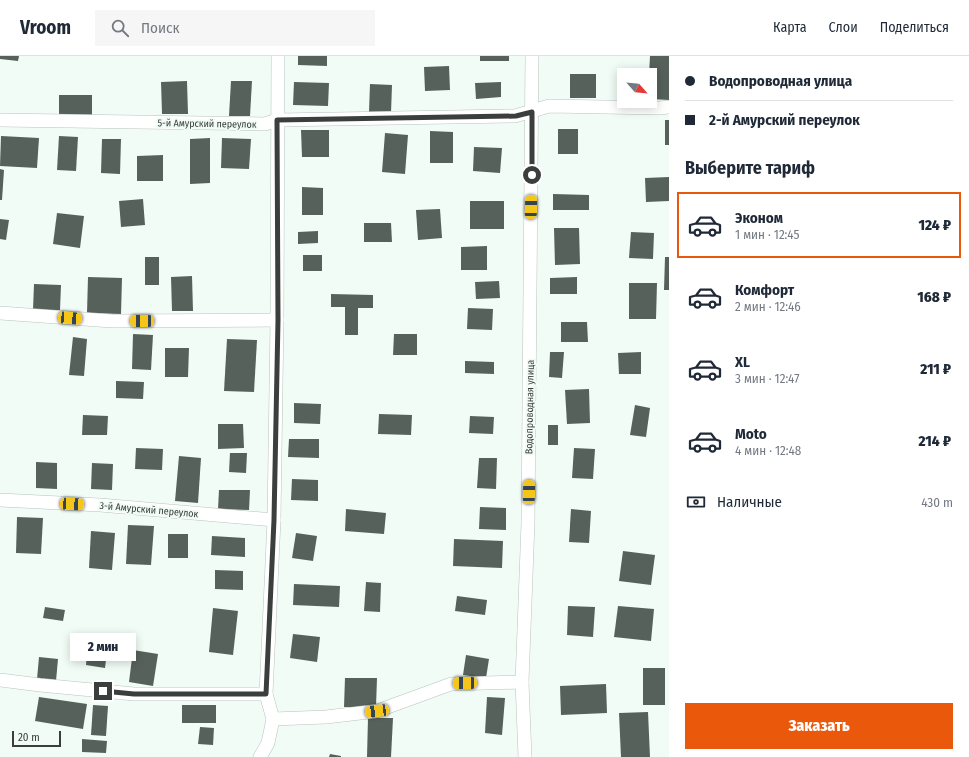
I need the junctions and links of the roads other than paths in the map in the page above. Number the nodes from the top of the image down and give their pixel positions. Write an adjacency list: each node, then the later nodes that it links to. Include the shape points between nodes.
1 (278, 56): 6 (street)
2 (532, 56): 4 (street, Водопроводная улица)
3 (669, 108): 4 (street, 5-й Амурский переулок, via 549,106)
4 (532, 112): 6 (street, 5-й Амурский переулок, via 516,116); 12 (street, Водопроводная улица, via 528,523)
5 (0, 120): 6 (street, 5-й Амурский переулок, via 265,124)
6 (277, 120): 8 (street)
7 (0, 313): 8 (street, via 112,321)
8 (278, 320): 10 (street)
9 (0, 500): 10 (street, 3-й Амурский переулок, via 100,505)
10 (274, 520): 13 (street)
11 (0, 680): 13 (street, via 134,694)
12 (522, 682): 14 (street, via 451,684 377,711 326,717); 16 (street, Водопроводная улица)
13 (266, 694): 14 (street)
14 (273, 719): 15 (street, via 268,743)
15 (260, 757)
16 (525, 757)

